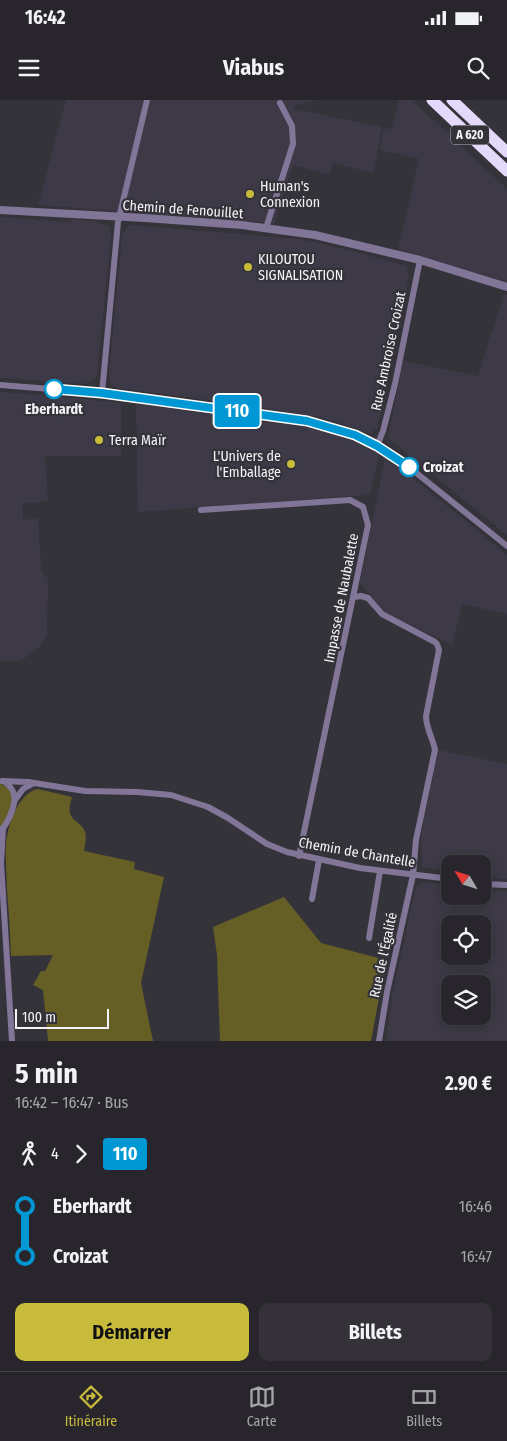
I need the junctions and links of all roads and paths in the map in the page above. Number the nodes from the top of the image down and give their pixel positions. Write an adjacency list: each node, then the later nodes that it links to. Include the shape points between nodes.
1 (147, 100): 8 (street)
2 (432, 100): 6 (highway, A 620)
3 (452, 100): 5 (highway, A 620)
4 (280, 103): 9 (street, via 292,126 293,144)
5 (507, 152)
6 (507, 171)
7 (0, 210): 8 (street, Chemin de Fenouillet)
8 (119, 217): 9 (street, Chemin de Fenouillet); 13 (street)
9 (266, 228): 10 (street, Chemin de Fenouillet, via 315,235)
10 (420, 260): 11 (street, Chemin de Fenouillet); 14 (street, Rue Ambroise Croizat, via 395,384)
11 (507, 286)
12 (0, 386): 13 (street)
13 (102, 393): 14 (street, via 307,421 350,433)
14 (377, 446): 16 (street, via 409,467)
15 (201, 510): 17 (street, Impasse de Naubalette, via 350,500 363,507 368,525)
16 (507, 546)
17 (354, 597): 22 (street, Impasse de Naubalette); 26 (street, Rue de l'Égalité, via 368,598 382,614 439,647 426,716 434,750 416,840)
18 (1, 781): 19 (street, Chemin de Chantelle); 20 (street, via 11,788)
19 (35, 783): 20 (street, via 23,789); 22 (street, Chemin de Chantelle, via 85,791 177,796 208,807 267,844)
20 (15, 800): 21 (street)
21 (2, 830): 24 (street)
22 (300, 856): 23 (street, Chemin de Chantelle)
23 (319, 860): 25 (street, Chemin de Chantelle); 30 (street)
24 (1, 861): 32 (street)
25 (380, 871): 26 (street, Chemin de Chantelle); 31 (street)
26 (413, 875): 27 (street, Chemin de Chantelle); 33 (street, Rue de l'Égalité, via 387,992)
27 (441, 878)
28 (491, 884): 29 (street)
29 (507, 885)
30 (312, 899)
31 (369, 938)
32 (12, 1041)
33 (380, 1041)

